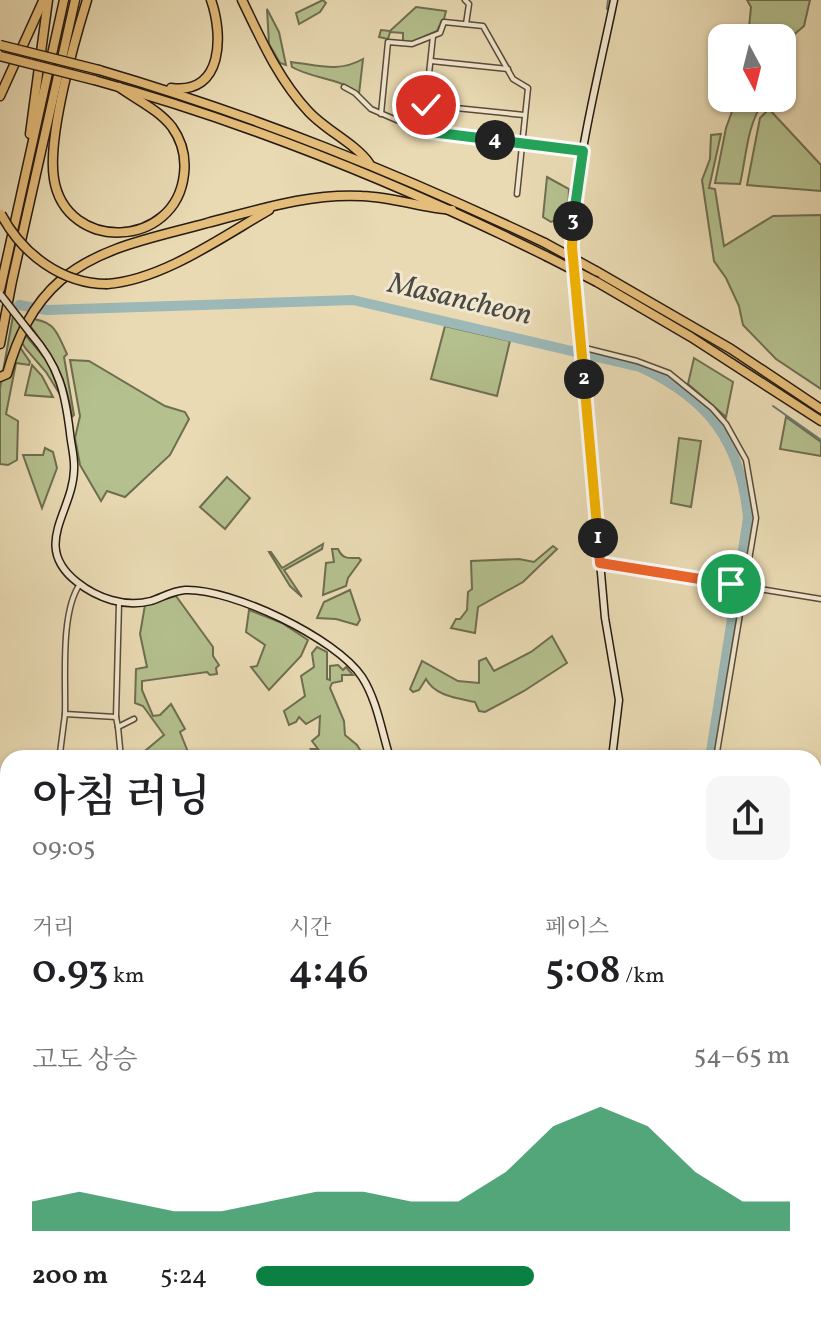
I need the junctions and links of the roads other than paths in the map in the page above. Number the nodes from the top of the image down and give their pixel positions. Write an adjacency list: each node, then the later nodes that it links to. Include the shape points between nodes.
1 (46, 0): 18 (highway); 27 (highway)
2 (64, 0): 27 (highway)
3 (75, 0): 30 (highway)
4 (90, 0): 23 (highway)
5 (211, 0): 15 (highway, via 219,48 208,74 179,89)
6 (242, 0): 26 (highway, via 292,92)
7 (465, 0): 9 (street)
8 (614, 0): 25 (street)
9 (466, 24): 10 (street, via 444,22); 14 (street, via 483,26)
10 (433, 36): 13 (street); 20 (street, via 412,44 388,42)
11 (0, 45): 15 (highway, bridge)
12 (0, 56): 16 (highway, bridge)
13 (430, 61): 14 (street); 19 (street)
14 (508, 69): 21 (street, via 528,88)
15 (147, 84): 26 (highway)
16 (119, 87): 23 (highway, via 155,111 180,142 182,186 163,217 119,234 80,221 57,191); 31 (highway, via 282,140)
17 (344, 87): 20 (street)
18 (0, 96)
19 (426, 105): 21 (street); 22 (street)
20 (381, 114): 22 (street)
21 (524, 115): 24 (street)
22 (423, 131): 24 (street)
23 (54, 141): 30 (highway)
24 (521, 143): 25 (street); 28 (street)
25 (583, 151): 35 (street, via 572,247)
26 (369, 164): 37 (highway, bridge, via 545,243 731,349)
27 (23, 185): 33 (highway)
28 (517, 194)
29 (280, 204): 31 (highway, via 361,196); 32 (highway, bridge, via 168,266 107,284 77,281 50,268 22,244); 36 (highway, via 117,248 77,267 31,313 7,374)
30 (30, 206): 34 (highway)
31 (452, 210): 38 (highway, bridge, via 597,282)
32 (1, 213)
33 (0, 292): 40 (street, bridge, via 55,369 65,392 74,470 54,544 62,565)
34 (0, 344)
35 (581, 348): 39 (street); 41 (street, via 669,373 726,424 746,460 755,502)
36 (0, 377)
37 (821, 409)
38 (821, 421)
39 (600, 563): 41 (street); 51 (street, via 619,700)
40 (80, 584): 43 (street); 44 (street, via 73,593 69,624)
41 (743, 585): 42 (street); 52 (street)
42 (821, 599)
43 (119, 603): 45 (street); 50 (street, via 202,590 282,618 362,677)
44 (65, 714): 45 (street); 48 (street)
45 (116, 717): 47 (street)
46 (134, 719): 47 (street)
47 (118, 727): 49 (street)
48 (60, 750)
49 (120, 750)
50 (387, 750)
51 (613, 750)
52 (717, 750)

